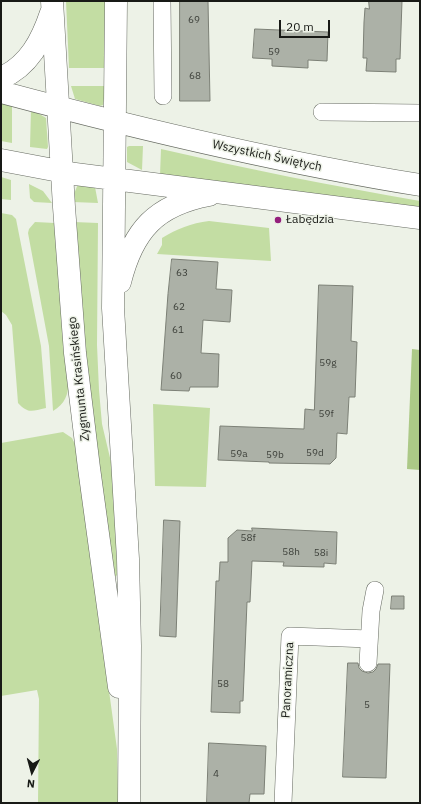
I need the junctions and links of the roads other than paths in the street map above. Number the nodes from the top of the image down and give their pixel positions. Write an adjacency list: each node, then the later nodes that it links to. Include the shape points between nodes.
1 (116, 1): 10 (street, Zygmunta Krasińskiego)
2 (162, 1): 6 (street)
3 (52, 4): 4 (street, Zygmunta Krasińskiego, via 46,26 31,55 16,70); 7 (street, Zygmunta Krasińskiego)
4 (1, 78)
5 (1, 92): 7 (street, Wszystkich Świętych)
6 (163, 96)
7 (58, 107): 10 (street, Wszystkich Świętych); 12 (street, Zygmunta Krasińskiego)
8 (322, 112): 9 (street)
9 (420, 112)
10 (115, 122): 13 (street, Zygmunta Krasińskiego); 14 (street, Wszystkich Świętych, via 260,155)
11 (1, 160): 12 (street)
12 (62, 172): 13 (street); 21 (street, Zygmunta Krasińskiego, via 81,407)
13 (114, 179): 15 (street); 17 (street, Zygmunta Krasińskiego)
14 (420, 185)
15 (240, 195): 16 (street); 17 (street, Zygmunta Krasińskiego, via 191,199 163,211 153,219 130,249)
16 (420, 218)
17 (113, 308): 21 (street, Zygmunta Krasińskiego, via 128,559)
18 (375, 590): 19 (street)
19 (369, 639): 20 (street); 23 (street, Panoramiczna, via 290,636)
20 (368, 663)
21 (128, 750): 22 (street, Zygmunta Krasińskiego)
22 (129, 803)
23 (283, 803)

